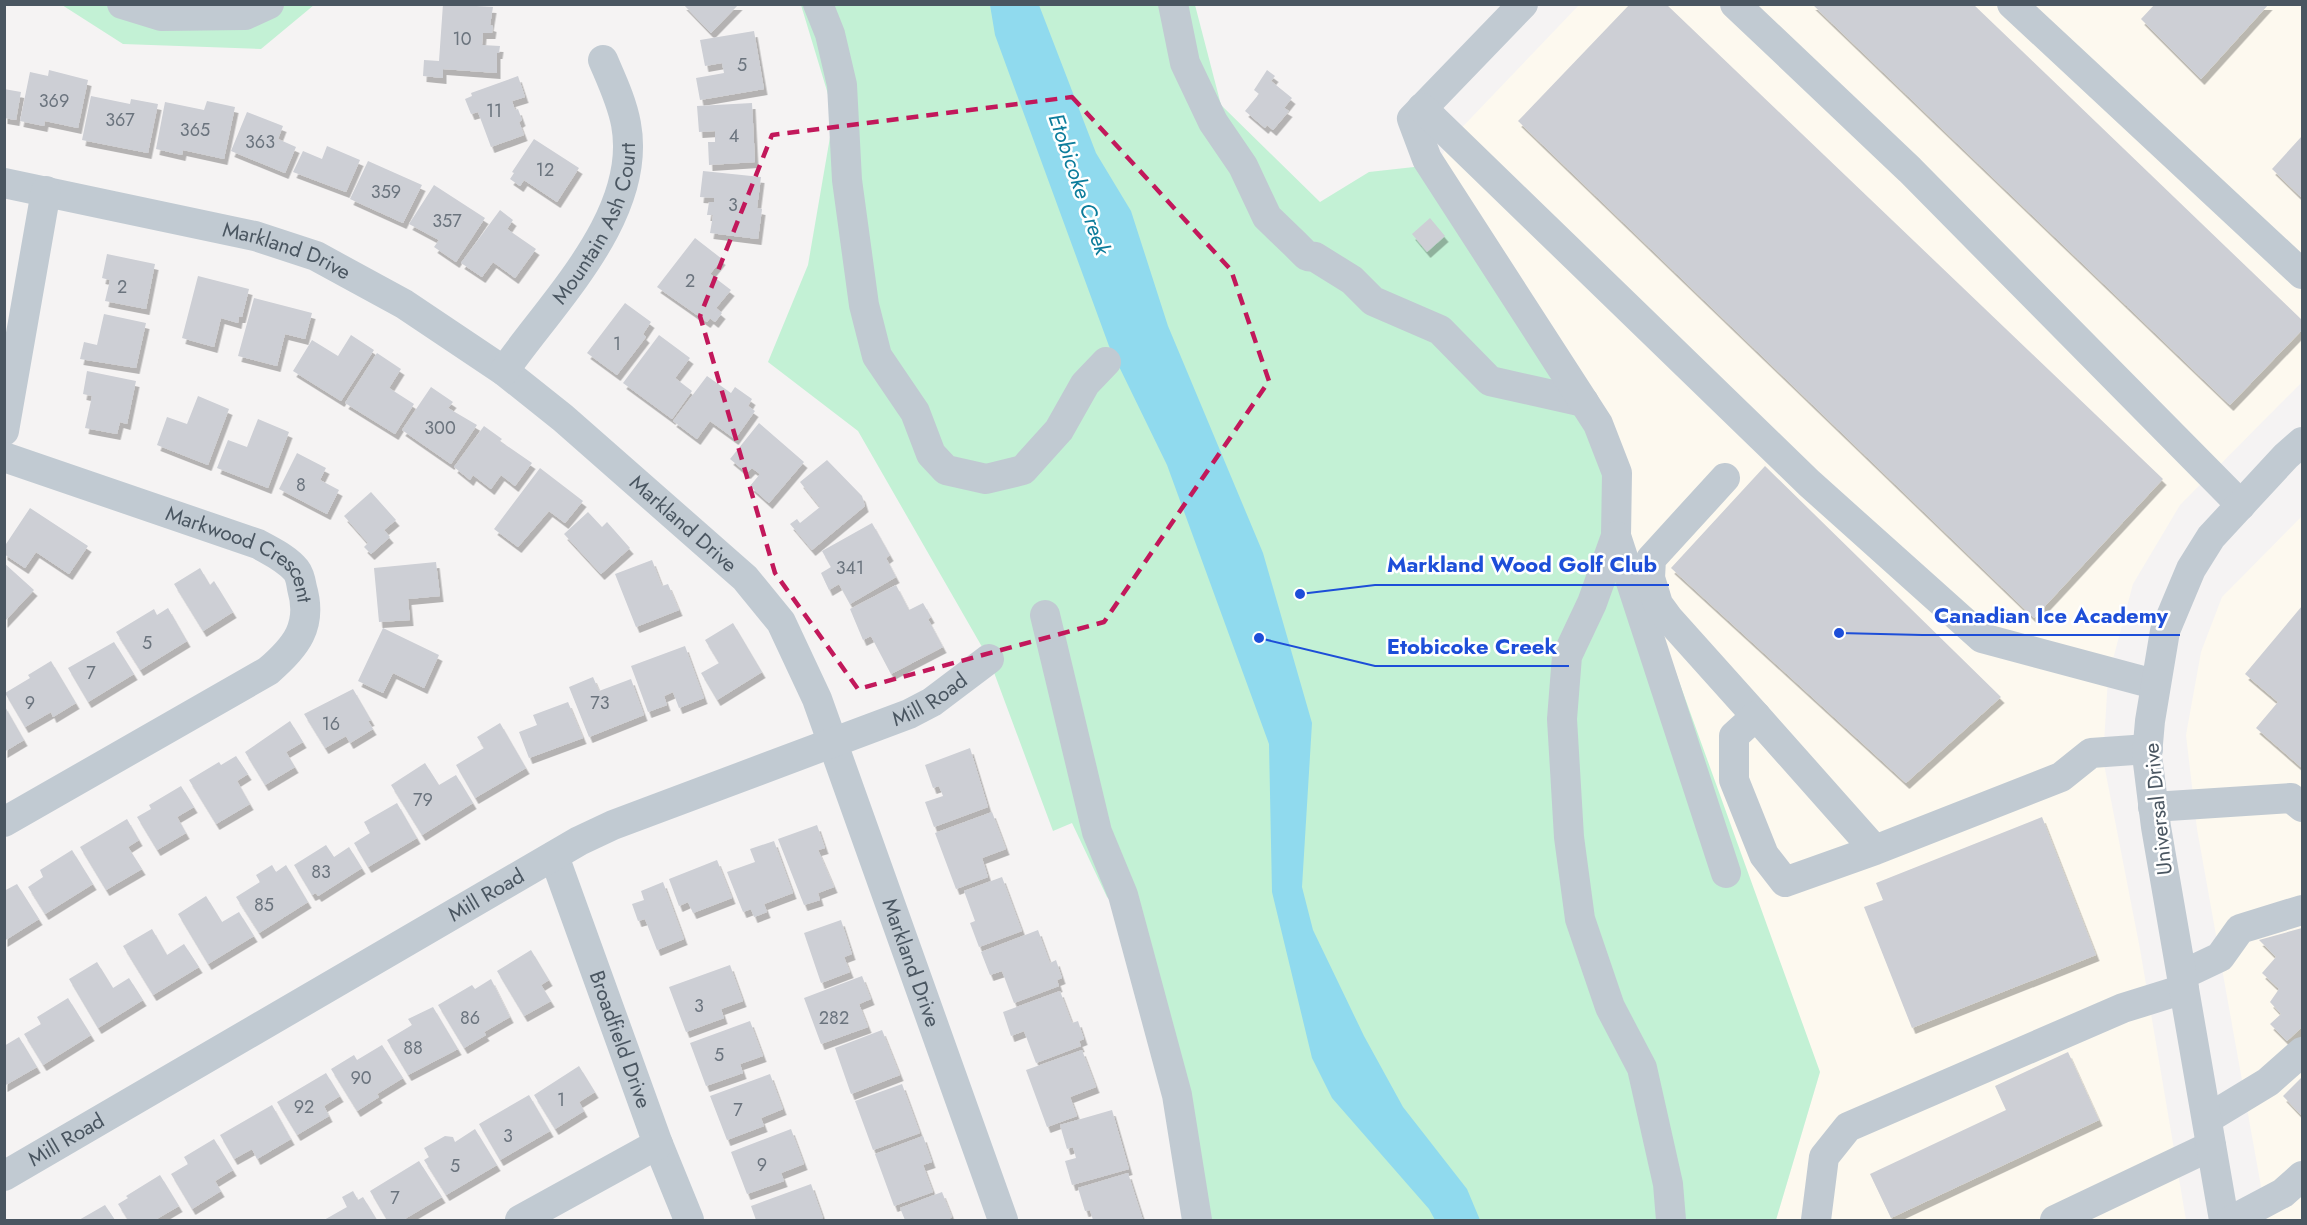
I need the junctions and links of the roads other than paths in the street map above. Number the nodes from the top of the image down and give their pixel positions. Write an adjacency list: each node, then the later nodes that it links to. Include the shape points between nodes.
1 (122, 4): 2 (street, via 161,16 245,15)
2 (269, 4)
3 (818, 4): 13 (street, via 842,85 857,264 877,356 915,412 931,454 946,470 986,479 1023,470 1059,430 1085,384)
4 (1173, 4): 15 (street, via 1185,63 1213,123 1243,166 1267,217 1307,256 1352,280 1373,301 1440,330 1490,381)
5 (1523, 4): 9 (street)
6 (1735, 4): 20 (street, via 1910,170)
7 (2012, 4): 12 (street)
8 (603, 60): 14 (street, Mountain Ash Court, via 626,125 628,162 620,197 589,255)
9 (1417, 113): 15 (street, via 1427,159); 24 (street, via 1809,483 1982,638)
10 (4, 183): 11 (street, Markland Drive)
11 (46, 191): 14 (street, Markland Drive, via 255,236 316,256 404,304); 16 (street)
12 (2302, 273)
13 (1106, 362)
14 (504, 371): 26 (street, Markland Drive, via 745,578 782,622)
15 (1584, 402): 21 (street, via 1598,424 1617,473)
16 (4, 431)
17 (2302, 442): 20 (street, Universal Drive)
18 (4, 457): 30 (street, Markwood Crescent, via 258,544 282,557 298,572 306,601 303,632 268,671)
19 (1725, 478): 25 (street, via 1651,559 1650,579 1658,604 1669,620)
20 (2241, 505): 24 (street, Universal Drive, via 2211,537 2191,569 2165,631)
21 (1616, 536): 33 (street); 45 (street, via 1568,656 1562,719 1569,837 1580,918 1610,1007 1642,1068 1668,1184)
22 (1045, 615): 44 (street, via 1097,832 1123,895 1178,1095)
23 (989, 659): 26 (street, Mill Road, via 932,702)
24 (2154, 684): 27 (street, Universal Drive)
25 (1756, 716): 31 (street); 31 (street, via 1734,736 1734,780 1764,855 1785,882)
26 (833, 744): 32 (street, Mill Road, via 613,825); 43 (street, Markland Drive)
27 (2148, 749): 28 (street, Universal Drive); 31 (street, via 2091,753 2061,777)
28 (2153, 807): 29 (street, via 2291,798); 35 (street, Universal Drive)
29 (2302, 807)
30 (4, 822)
31 (1875, 850)
32 (554, 856): 38 (street, Broadfield Drive); 39 (street, Mill Road)
33 (1726, 873)
34 (2302, 910): 35 (street, via 2240,929 2220,957)
35 (2183, 982): 37 (street, Universal Drive); 46 (street, via 1848,1127 1824,1157)
36 (2302, 1052): 37 (street)
37 (2209, 1132): 47 (street); 48 (street, Universal Drive)
38 (658, 1144): 41 (street); 42 (street, Broadfield Drive)
39 (4, 1176)
40 (2302, 1176): 49 (street, via 2283,1193)
41 (520, 1221)
42 (689, 1221)
43 (1003, 1221)
44 (1197, 1221)
45 (1671, 1221)
46 (1816, 1221)
47 (2055, 1221)
48 (2224, 1221)
49 (2232, 1221)

